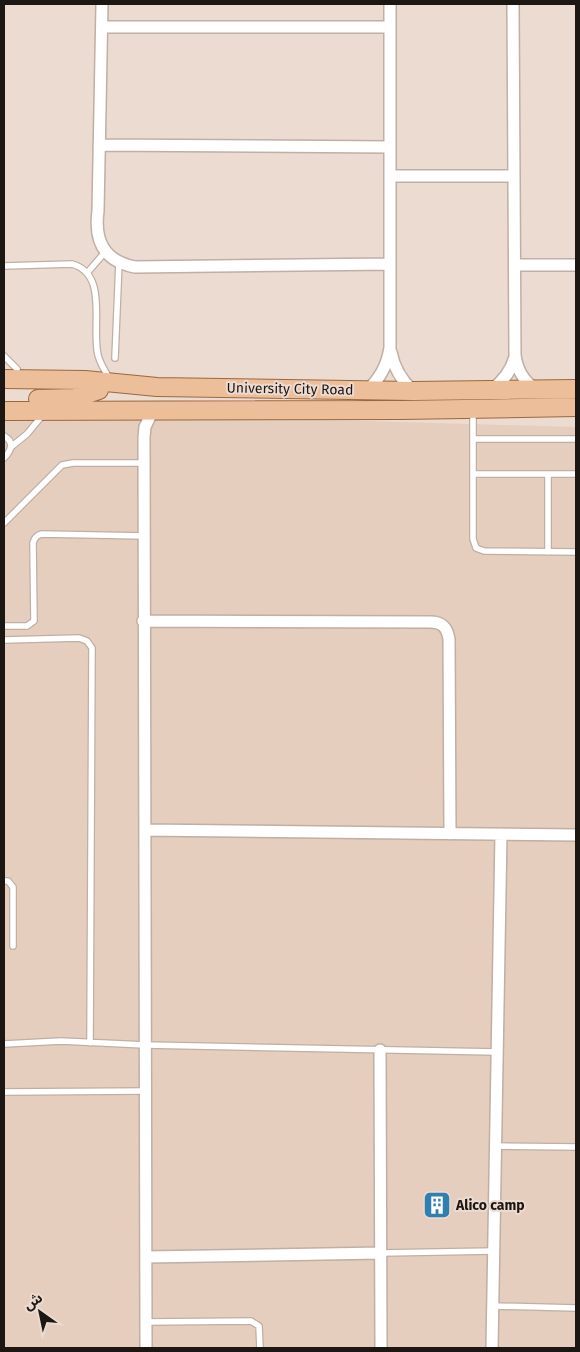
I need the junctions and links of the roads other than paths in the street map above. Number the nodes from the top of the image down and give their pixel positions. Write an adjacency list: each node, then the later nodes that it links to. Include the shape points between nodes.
1 (102, 4): 4 (street)
2 (390, 4): 5 (street)
3 (513, 4): 9 (street)
4 (102, 26): 5 (street); 6 (street)
5 (390, 27): 7 (street)
6 (99, 145): 7 (street); 10 (street)
7 (390, 147): 8 (street)
8 (390, 176): 9 (street); 13 (street)
9 (514, 176): 14 (street)
10 (98, 211): 11 (street, via 97,232); 17 (street, via 109,243 127,260)
11 (106, 251): 12 (street); 18 (lane)
12 (119, 262): 17 (street); 22 (lane)
13 (390, 264): 17 (street); 19 (street)
14 (515, 265): 15 (street); 20 (street)
15 (576, 265)
16 (4, 266): 18 (lane, via 72,264)
17 (142, 266)
18 (87, 273): 24 (lane, via 94,286 98,354)
19 (390, 348): 28 (street, via 383,371); 30 (street, via 399,376)
20 (515, 355): 26 (street, via 523,378); 29 (street, via 509,372)
21 (4, 356): 23 (lane)
22 (116, 358)
23 (8, 372): 24 (main road, University City Road)
24 (104, 384): 25 (main road); 28 (main road, University City Road); 31 (main road, via 75,398)
25 (4, 389)
26 (535, 389): 27 (main road, University City Road); 29 (main road, University City Road)
27 (576, 389)
28 (367, 390): 30 (main road, University City Road)
29 (490, 390): 30 (main road, University City Road)
30 (413, 391)
31 (4, 400)
32 (576, 407): 33 (main road, University City Road)
33 (473, 409): 36 (main road, University City Road); 42 (lane)
34 (60, 410): 35 (main road, University City Road); 37 (main road, University City Road); 38 (main road)
35 (131, 410): 36 (main road, University City Road); 41 (street)
36 (153, 410): 41 (street)
37 (4, 411)
38 (41, 417): 39 (main road); 44 (lane)
39 (4, 424)
40 (4, 436): 44 (lane)
41 (144, 437): 46 (street)
42 (473, 439): 43 (lane); 47 (lane)
43 (576, 439)
44 (11, 447): 45 (lane)
45 (4, 458)
46 (144, 463): 50 (lane, via 62,465); 51 (street)
47 (473, 474): 48 (lane); 52 (lane, via 473,539 476,548 484,551)
48 (548, 474): 49 (lane); 52 (lane)
49 (576, 474)
50 (4, 523)
51 (145, 536): 54 (street); 55 (lane, via 38,535 33,543 34,621 27,626)
52 (548, 552): 53 (lane)
53 (576, 552)
54 (143, 621): 57 (street); 58 (street, via 437,622 444,626 449,639)
55 (4, 626)
56 (4, 640): 63 (lane, via 79,638 92,648)
57 (146, 830): 58 (street); 65 (street)
58 (450, 834): 59 (street)
59 (501, 834): 60 (street); 67 (street)
60 (576, 835)
61 (4, 881): 62 (lane, via 13,886)
62 (13, 946)
63 (90, 1042): 64 (lane); 65 (lane)
64 (4, 1044)
65 (146, 1045): 66 (lane); 68 (street)
66 (380, 1050): 67 (lane); 73 (street)
67 (497, 1052): 70 (street)
68 (146, 1091): 69 (lane); 74 (street)
69 (4, 1092)
70 (496, 1146): 71 (lane); 72 (street)
71 (576, 1147)
72 (494, 1251): 73 (lane); 75 (street)
73 (381, 1253): 74 (street); 80 (street)
74 (146, 1257): 77 (street)
75 (493, 1306): 76 (lane); 81 (street)
76 (576, 1308)
77 (146, 1322): 78 (street); 79 (lane, via 251,1322 259,1326)
78 (146, 1348)
79 (260, 1348)
80 (381, 1348)
81 (492, 1348)

